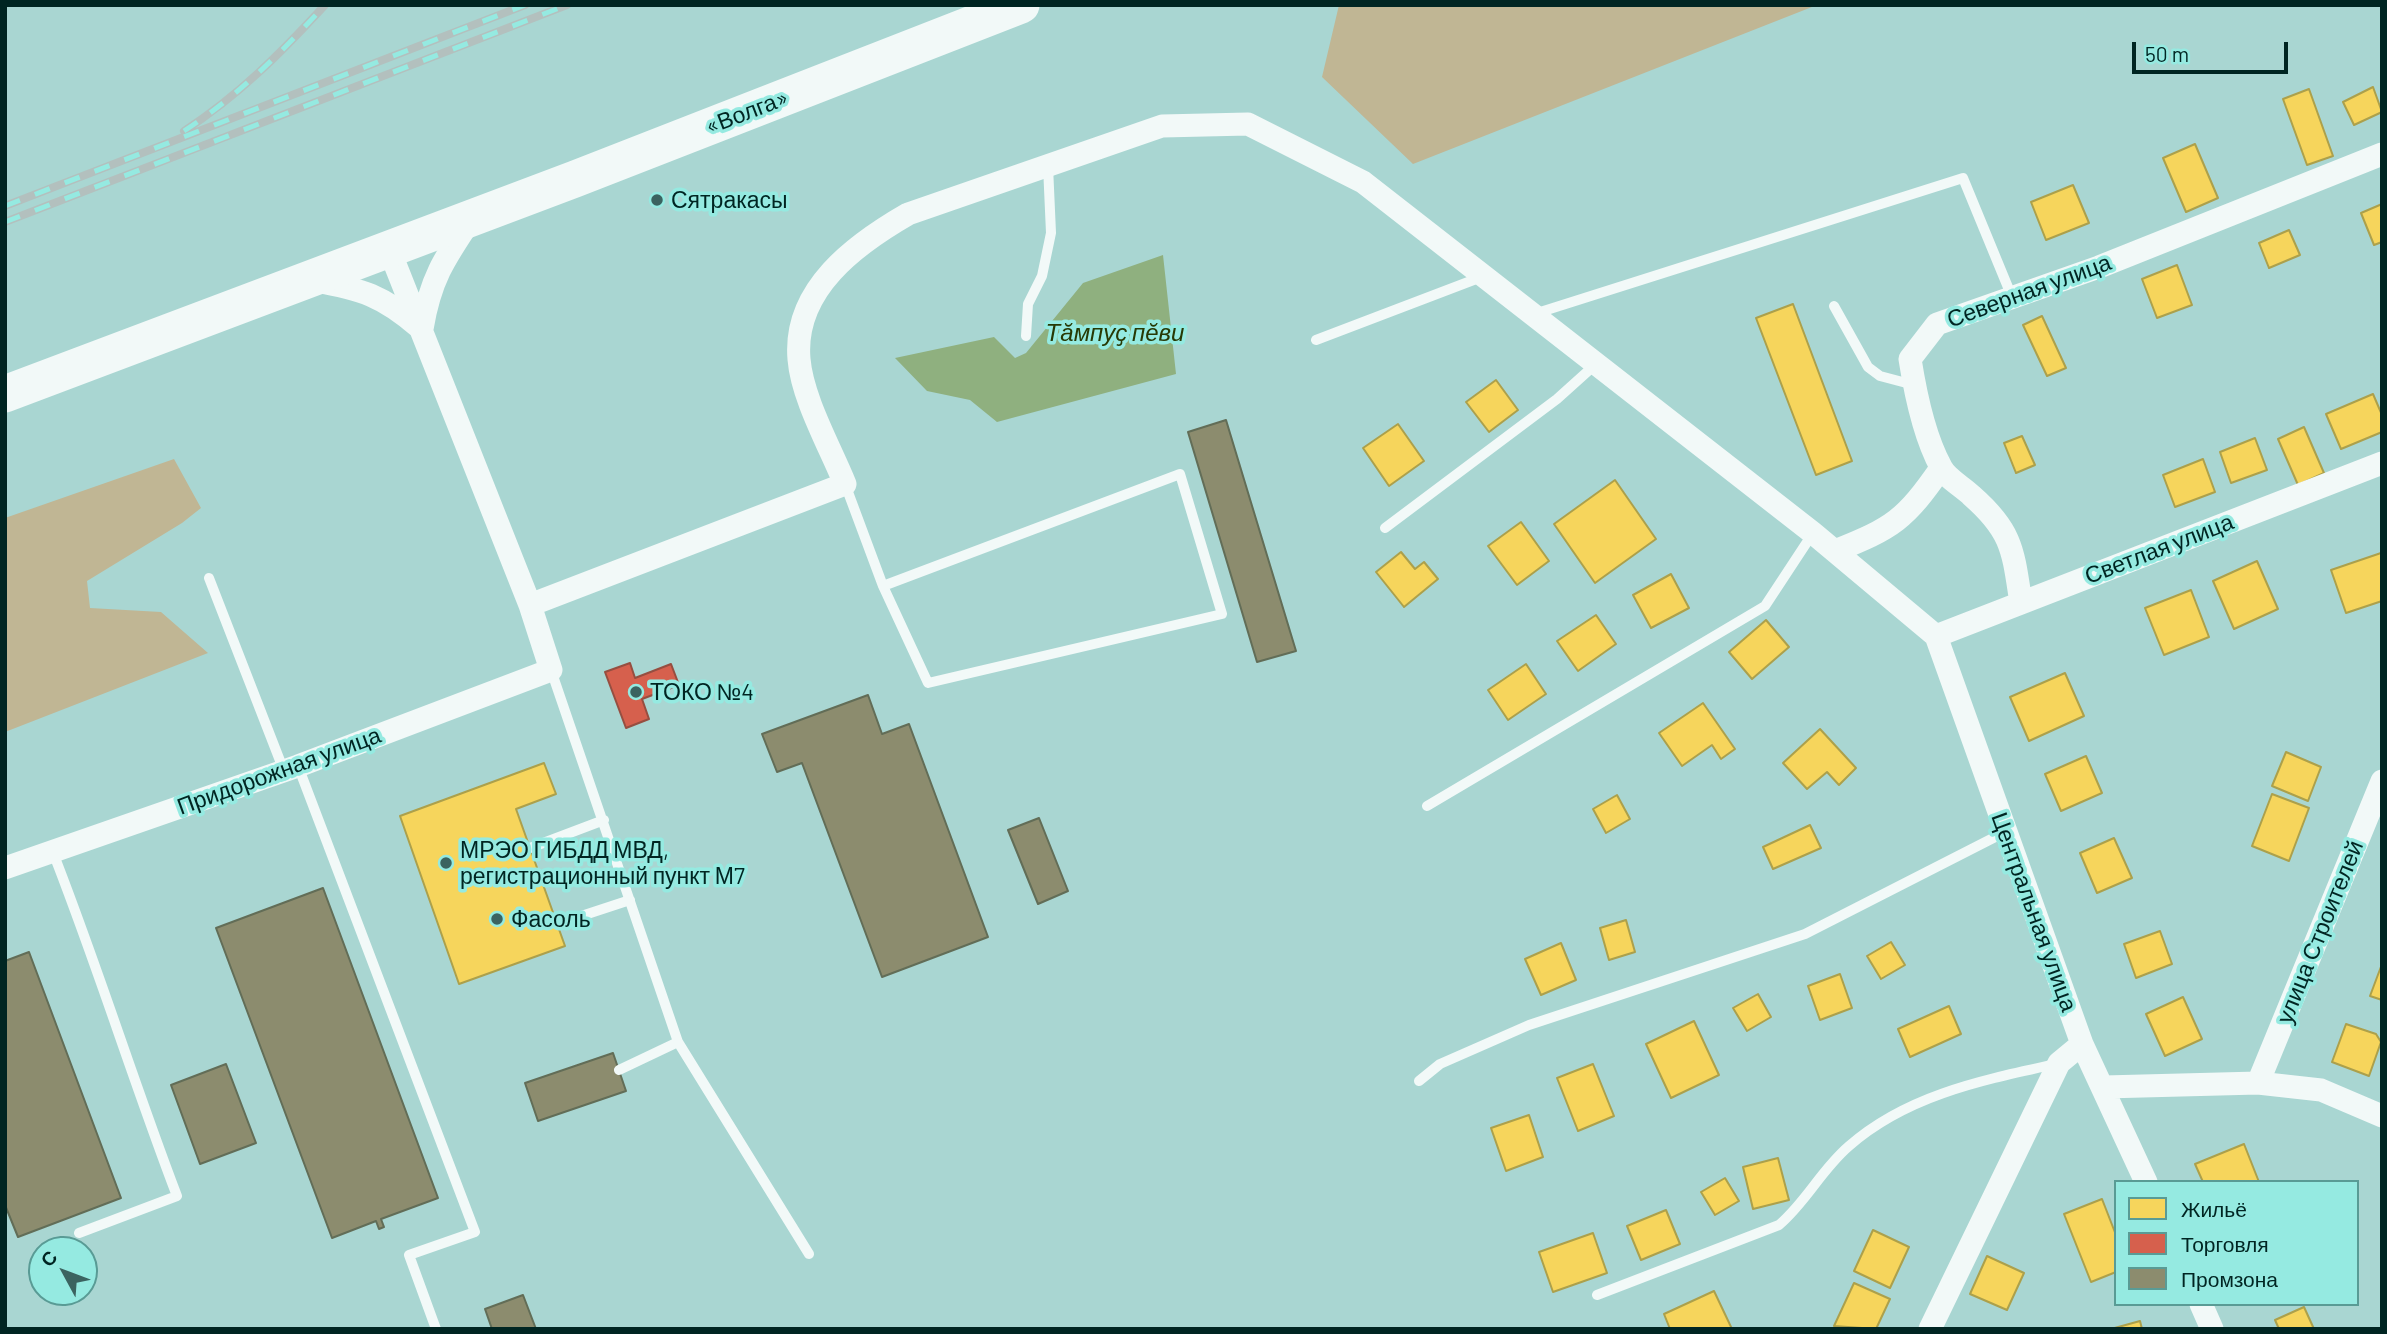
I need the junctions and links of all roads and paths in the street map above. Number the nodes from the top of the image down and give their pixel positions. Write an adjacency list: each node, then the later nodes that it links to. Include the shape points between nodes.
1 (1021, 5): 4 (highway, «Волга»)
2 (2382, 154): 8 (street, Северная улица)
3 (1048, 166): 6 (street, via 1162,126 1248,124 1363,182); 12 (lane, via 1051,233 1042,276 1028,304); 19 (street, via 908,214 872,235 819,287 803,318 799,358 807,392)
4 (472, 218): 5 (highway, «Волга»); 11 (street, via 428,293)
5 (389, 249): 7 (highway, «Волга»); 11 (street)
6 (1485, 276): 10 (street); 13 (lane)
7 (310, 280): 11 (street, via 352,287 390,303); 16 (highway, «Волга»)
8 (2012, 297): 10 (lane, via 1963,178); 15 (street, Северная улица, via 1937,324 1910,359)
9 (1834, 306): 15 (lane, via 1868,367 1880,376)
10 (1534, 314): 14 (street)
11 (422, 329): 26 (street)
12 (1026, 336)
13 (1317, 340)
14 (1597, 363): 20 (lane, via 1557,399); 21 (street)
15 (1914, 386): 18 (street, Северная улица)
16 (5, 394)
17 (2382, 463): 25 (street, Светлая улица)
18 (1941, 468): 22 (street, via 1909,513 1878,534); 25 (street, via 1997,517 2005,530)
19 (845, 484): 24 (lane); 26 (street)
20 (1385, 528)
21 (1813, 533): 22 (street); 31 (lane, via 1765,606)
22 (1835, 551): 27 (street)
23 (209, 578): 29 (lane)
24 (883, 586): 24 (lane, via 928,683 1222,614 1180,474)
25 (2021, 603): 27 (street, Светлая улица)
26 (530, 605): 28 (street)
27 (1936, 636): 33 (street, Центральная улица)
28 (551, 670): 29 (street, Придорожная улица); 32 (lane)
29 (291, 768): 35 (street, Придорожная улица); 52 (lane, via 475,1232 409,1255)
30 (2382, 781): 44 (street, улица Строителей)
31 (1427, 806)
32 (604, 820): 34 (lane); 37 (lane)
33 (2005, 832): 40 (street, Центральная улица); 43 (lane, via 1805,934 1529,1025 1440,1064)
34 (530, 848)
35 (52, 850): 36 (street, Придорожная улица); 48 (lane, via 177,1196)
36 (5, 868)
37 (631, 900): 38 (lane); 39 (lane)
38 (557, 923)
39 (678, 1042): 42 (lane); 49 (lane)
40 (2082, 1044): 41 (street); 45 (street, Центральная улица)
41 (2059, 1063): 50 (lane, via 1969,1083 1898,1111 1835,1159 1801,1206 1779,1225); 53 (street)
42 (619, 1070)
43 (1419, 1080)
44 (2258, 1083): 45 (street); 46 (street, via 2321,1090)
45 (2104, 1087): 47 (street, Центральная улица)
46 (2382, 1116)
47 (2145, 1180)
48 (79, 1233)
49 (808, 1254)
50 (1597, 1295)
51 (2202, 1306): 54 (street)
52 (436, 1329)
53 (1930, 1329)
54 (2212, 1329)

